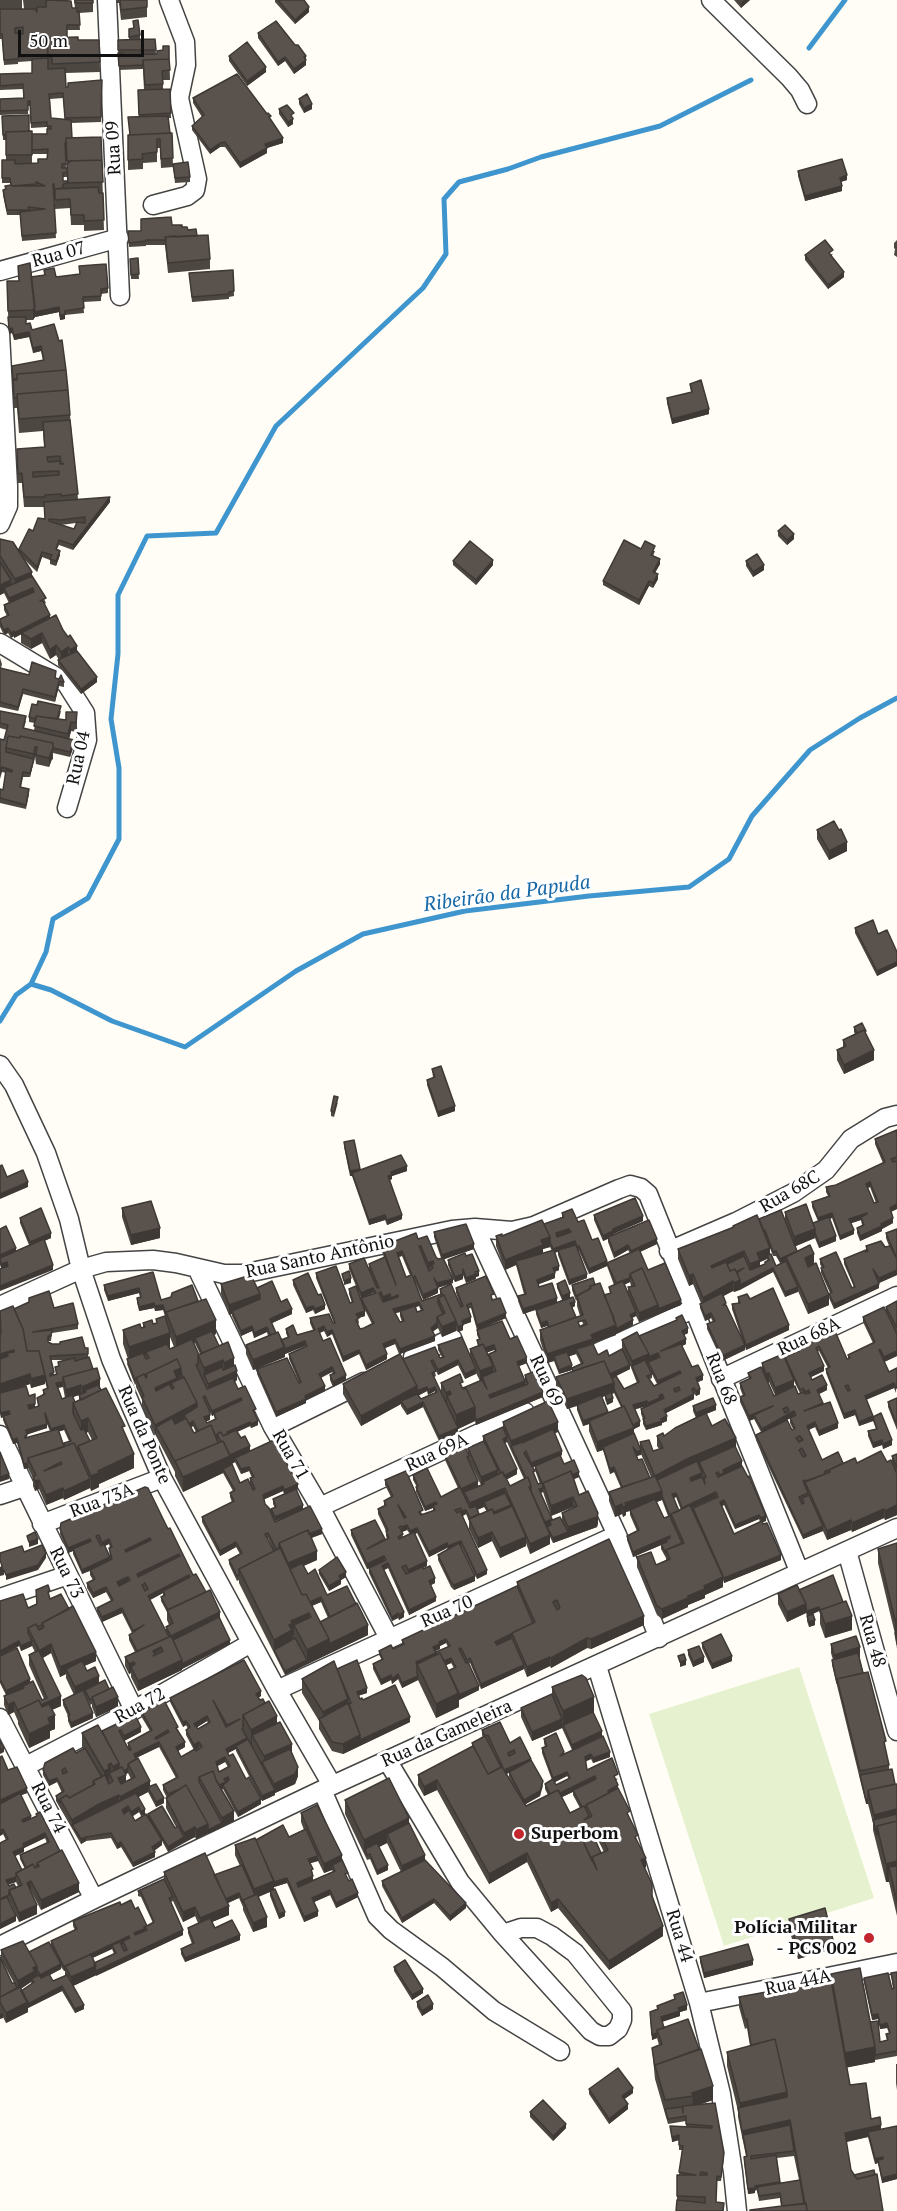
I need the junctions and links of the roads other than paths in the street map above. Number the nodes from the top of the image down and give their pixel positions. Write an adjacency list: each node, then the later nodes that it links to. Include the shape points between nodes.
1 (106, 0): 6 (street, Rua 09)
2 (169, 0): 5 (street, via 185,42 186,66 178,98 197,179 195,190 187,196)
3 (711, 0): 4 (street, via 789,77)
4 (807, 104)
5 (153, 205)
6 (119, 238): 7 (street, Rua 07); 8 (street, Rua 09)
7 (0, 271)
8 (120, 296)
9 (0, 333): 10 (street)
10 (1, 364): 11 (street, via 8,506)
11 (0, 524)
12 (0, 643): 13 (street, Rua 04, via 66,683 85,712 87,740)
13 (68, 808)
14 (0, 1065): 20 (street, Rua da Ponte, via 46,1153)
15 (897, 1115): 18 (street, Rua 68C, via 851,1139 826,1170 793,1193)
16 (641, 1188): 17 (street, Rua Santo Antônio, via 630,1185 523,1229 500,1232); 18 (street, Rua 68, via 648,1194)
17 (475, 1228): 19 (street, Rua Santo Antônio, via 426,1234 242,1274); 29 (street, Rua 69)
18 (669, 1251): 23 (street, Rua 68)
19 (197, 1268): 20 (street, Rua Santo Antônio, via 129,1260); 30 (street, Rua 71)
20 (81, 1269): 22 (street, Rua Santo Antônio); 32 (street, Rua da Ponte, via 111,1359)
21 (897, 1296): 28 (street, Rua 68A)
22 (0, 1306)
23 (693, 1309): 25 (street); 28 (street, Rua 68)
24 (452, 1338): 26 (street)
25 (599, 1352)
26 (400, 1364)
27 (379, 1375): 30 (street)
28 (721, 1379): 40 (street, Rua 68)
29 (554, 1399): 35 (street, Rua 69A); 38 (street, Rua 69)
30 (273, 1427): 35 (street, Rua 71)
31 (0, 1435): 33 (street, Rua 73)
32 (162, 1478): 36 (street, Rua 73A); 45 (street, Rua da Ponte)
33 (24, 1487): 34 (street); 36 (street, Rua 73)
34 (0, 1495)
35 (320, 1507): 43 (street, Rua 71)
36 (42, 1524): 41 (street, Rua 73)
37 (897, 1528): 39 (street, Rua da Gameleira)
38 (617, 1535): 43 (street, Rua 70); 44 (street, Rua 69)
39 (847, 1551): 40 (street, Rua da Gameleira); 50 (street, Rua 48)
40 (799, 1571): 44 (street, Rua da Gameleira)
41 (68, 1575): 42 (street); 48 (street, Rua 73)
42 (0, 1598)
43 (388, 1638): 47 (street, Rua 70)
44 (659, 1638): 46 (street, Rua da Gameleira)
45 (252, 1643): 47 (street, Rua da Ponte); 48 (street, Rua 72)
46 (597, 1666): 51 (street, Rua da Gameleira); 58 (street, Rua 44)
47 (277, 1690): 53 (street, Rua da Ponte)
48 (134, 1710): 52 (street, Rua 72)
49 (0, 1718): 52 (street, Rua 74)
50 (897, 1731)
51 (387, 1760): 53 (street, Rua da Gameleira); 55 (street, via 460,1881)
52 (26, 1766): 54 (street, Rua 74)
53 (327, 1788): 54 (street, Rua da Gameleira); 59 (street, Rua da Ponte, via 377,1916 494,2011)
54 (94, 1899): 56 (street, Rua da Gameleira)
55 (503, 1934): 55 (street, via 591,2031 609,2036 618,2030 622,2011 575,1953 537,1928)
56 (0, 1946)
57 (897, 1963): 58 (street, Rua 44A)
58 (699, 2003): 60 (street, Rua 44, via 721,2094)
59 (560, 2051)
60 (737, 2211)

